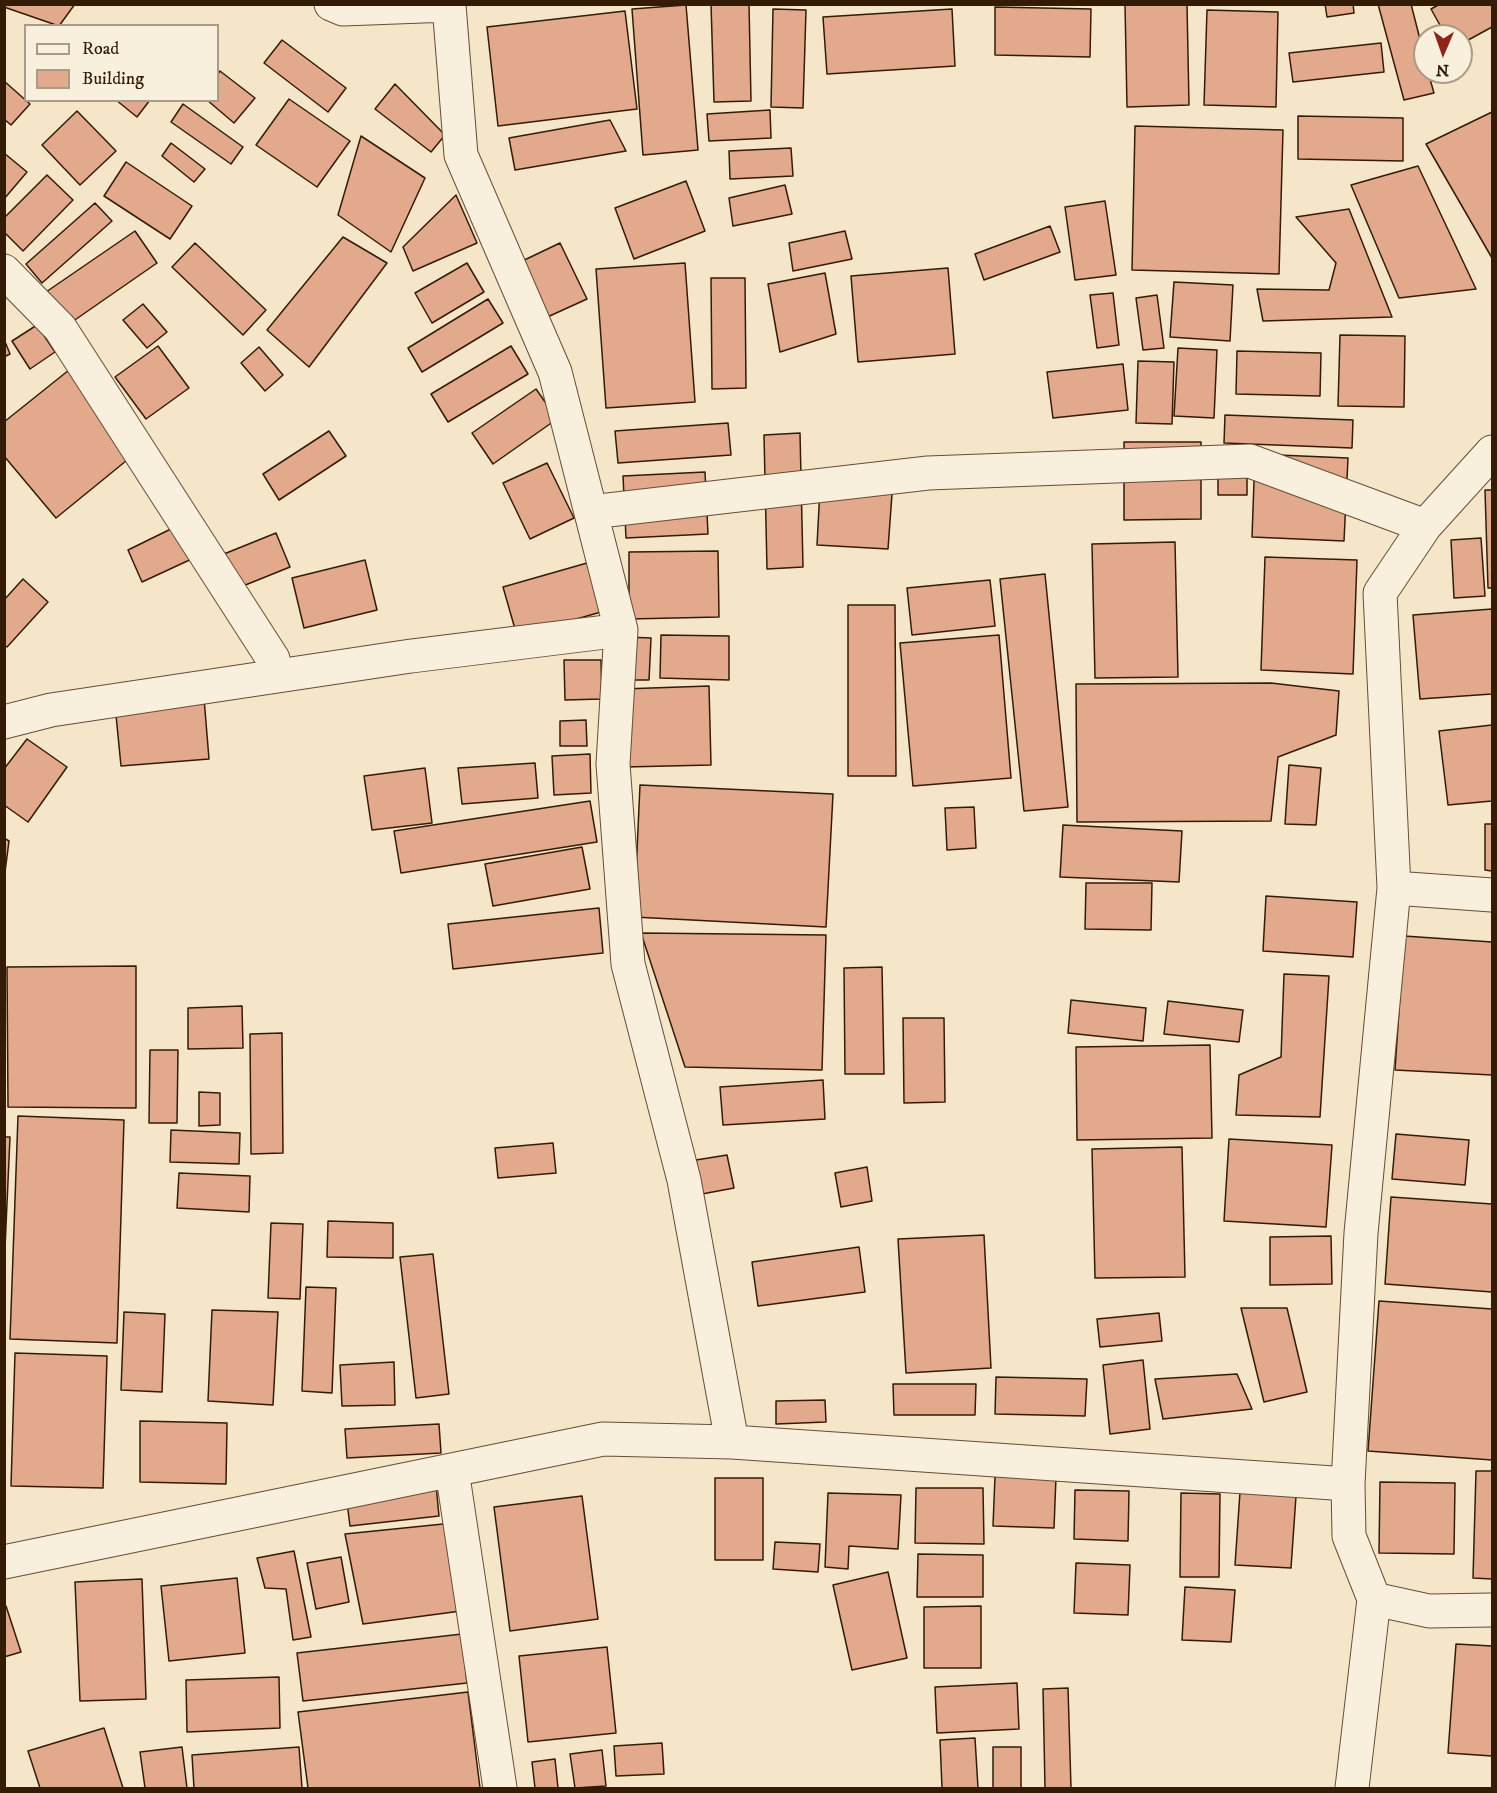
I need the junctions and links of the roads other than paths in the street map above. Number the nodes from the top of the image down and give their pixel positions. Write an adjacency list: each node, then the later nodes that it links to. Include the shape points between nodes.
1 (331, 4): 3 (street, via 343,9)
2 (454, 4): 3 (street)
3 (449, 5): 6 (street, via 461,155 555,372)
4 (4, 271): 9 (street, via 60,328)
5 (1492, 452): 7 (street)
6 (591, 512): 7 (street, via 928,472 1250,462); 8 (street)
7 (1425, 525): 11 (street, via 1380,593)
8 (621, 630): 10 (street, via 411,656 51,710); 13 (street, via 613,764 628,964 684,1180)
9 (273, 659)
10 (4, 722)
11 (1394, 888): 12 (street); 15 (street, via 1361,1233)
12 (1492, 895)
13 (732, 1442): 14 (street, via 603,1439); 15 (street)
14 (452, 1470): 16 (street); 19 (street)
15 (1348, 1484): 17 (street, via 1349,1536)
16 (4, 1562)
17 (1374, 1599): 18 (street, via 1429,1611); 20 (street)
18 (1492, 1610)
19 (500, 1788)
20 (1352, 1788)

